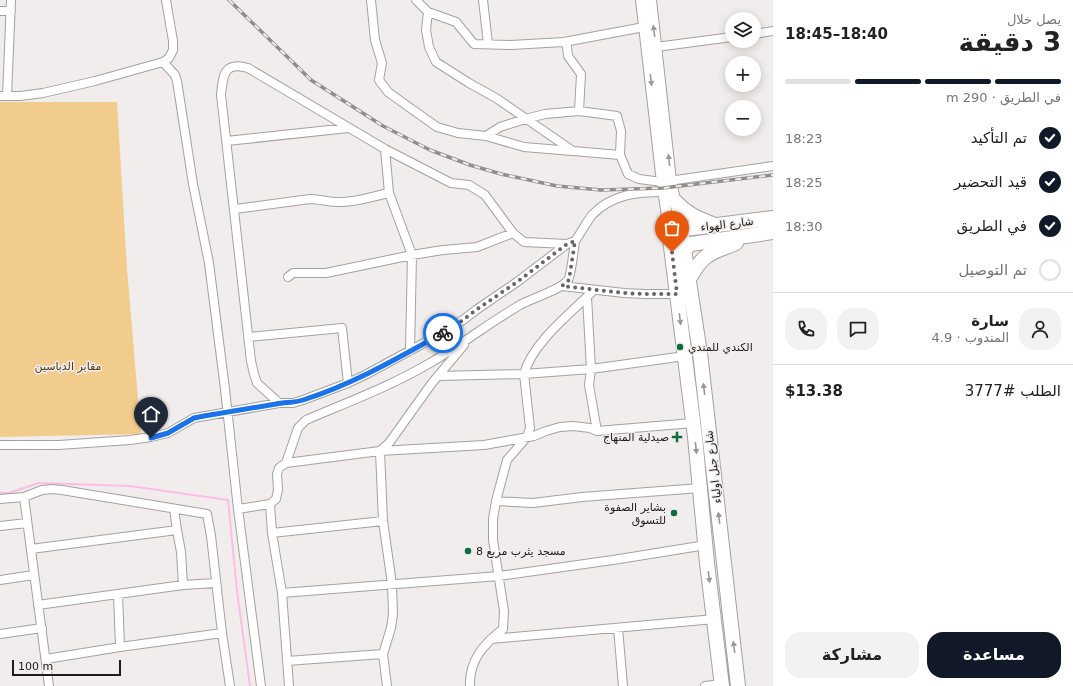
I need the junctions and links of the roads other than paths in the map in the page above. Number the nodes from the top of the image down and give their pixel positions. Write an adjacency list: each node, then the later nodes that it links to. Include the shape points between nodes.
1 (11, 0): 10 (street)
2 (166, 0): 20 (street, via 173,50 169,58)
3 (365, 0): 11 (street)
4 (371, 0): 11 (street)
5 (416, 0): 12 (street)
6 (483, 0): 18 (street)
7 (641, 0): 13 (street)
8 (650, 0): 19 (street, one-way to 8)
9 (0, 11): 10 (street)
10 (11, 11): 21 (street)
11 (373, 12): 25 (street, via 375,40 382,63 379,80 388,92 437,127 458,133)
12 (428, 12): 18 (street, via 456,22 474,44); 23 (street, via 426,30 436,62 496,98)
13 (644, 27): 17 (street); 31 (street, one-way to 31)
14 (773, 31): 15 (street)
15 (761, 33)
16 (725, 37): 19 (street)
17 (564, 42): 18 (street); 22 (street, via 568,56 581,74)
18 (488, 44)
19 (656, 47): 31 (street, one-way to 19)
20 (163, 62): 21 (street, via 42,93); 58 (street, via 175,74 177,81 193,184 209,263)
21 (3, 96)
22 (579, 111): 23 (street, via 545,114); 29 (street, via 617,116 621,131)
23 (525, 119): 25 (street, via 500,127); 28 (street)
24 (348, 128): 26 (street); 26 (street, via 248,68 239,66 231,67 222,80); 27 (street)
25 (486, 136): 28 (street, via 524,147)
26 (227, 141): 33 (street)
27 (385, 149): 32 (street); 38 (street, via 451,183 475,188 485,195)
28 (573, 151): 29 (street)
29 (620, 155): 31 (street, via 628,174)
30 (773, 166): 31 (street)
31 (668, 189): 35 (highway, via 681,208); 36 (street); 40 (street, via 616,198 592,216)
32 (389, 193): 33 (street, via 349,202 310,199); 42 (street)
33 (235, 209): 49 (street)
34 (773, 218): 35 (highway, شارع الهواء)
35 (715, 225): 36 (highway, شارع الهواء)
36 (675, 231): 41 (highway)
37 (773, 232): 39 (highway, شارع الهواء)
38 (513, 233): 40 (street, via 524,242); 42 (street, via 477,247)
39 (759, 234): 41 (highway, شارع الهواء, via 691,244); 44 (highway, via 706,256)
40 (571, 243): 45 (street, via 569,280); 51 (street, via 463,320)
41 (676, 250): 44 (highway, شارع جبل اولياء); 47 (highway, شارع جبل اولياء)
42 (412, 255): 43 (street, via 326,273 293,272); 51 (street)
43 (288, 277)
44 (689, 279): 108 (highway, شارع جبل اولياء, one-way to 44)
45 (562, 286): 46 (street); 50 (street, via 528,300)
46 (594, 290): 47 (street); 48 (street)
47 (677, 294): 52 (highway, شارع جبل اولياء, one-way to 52)
48 (587, 297): 53 (street); 54 (street, via 548,335 532,356)
49 (248, 337): 56 (street, via 342,328); 57 (street, via 257,383)
50 (470, 338): 55 (street); 64 (street, via 400,379 306,420 298,428)
51 (410, 351): 56 (street)
52 (685, 356): 53 (street); 59 (highway, شارع جبل اولياء)
53 (591, 368): 54 (street); 60 (street, via 589,385)
54 (524, 374): 55 (street); 61 (street, via 530,428)
55 (438, 376): 63 (street, via 389,443)
56 (348, 383): 57 (street, via 293,403)
57 (279, 403): 58 (street)
58 (228, 412): 62 (street, via 194,418 168,433 151,438); 71 (street)
59 (693, 423): 60 (street); 65 (highway, شارع جبل اولياء, one-way to 65)
60 (597, 431): 61 (street, via 584,427 560,427)
61 (527, 437): 63 (street, via 484,445); 68 (street, via 507,460)
62 (0, 445)
63 (380, 451): 64 (street); 72 (street)
64 (286, 463): 69 (street, via 279,468 276,498)
65 (700, 488): 68 (street, via 532,503); 77 (highway, شارع جبل اولياء)
66 (24, 497): 67 (street); 70 (street, via 52,489); 73 (street)
67 (0, 499)
68 (496, 501): 80 (street, via 493,519)
69 (270, 504): 71 (street); 76 (street)
70 (174, 509): 75 (street); 82 (street, via 207,514)
71 (238, 509): 102 (street)
72 (383, 521): 76 (street); 83 (street)
73 (28, 523): 74 (street); 78 (street)
74 (0, 526)
75 (177, 530): 78 (street); 84 (street)
76 (272, 533): 85 (street)
77 (706, 544): 80 (street); 88 (highway, شارع جبل اولياء, one-way to 88)
78 (31, 548): 79 (street)
79 (34, 575): 81 (street); 87 (street)
80 (498, 576): 83 (street); 93 (street, via 504,611 503,629)
81 (0, 580)
82 (216, 583): 84 (street); 91 (street)
83 (392, 584): 85 (street); 95 (street, via 393,614)
84 (183, 585): 86 (street)
85 (282, 593): 97 (street)
86 (118, 594): 87 (street); 94 (street)
87 (38, 605): 89 (street)
88 (715, 619): 90 (street); 98 (highway, شارع جبل اولياء)
89 (42, 628): 92 (street); 96 (street)
90 (618, 628): 93 (street); 106 (street)
91 (222, 633): 94 (street); 101 (street)
92 (0, 634)
93 (490, 639): 105 (street, via 478,653 472,667)
94 (120, 647): 96 (street)
95 (383, 654): 97 (street); 104 (street)
96 (46, 659): 100 (street)
97 (287, 661): 103 (street)
98 (722, 685): 107 (street)
99 (46, 686): 100 (street)
100 (49, 686)
101 (230, 686)
102 (261, 686)
103 (289, 686)
104 (387, 686)
105 (470, 686)
106 (624, 686)
107 (705, 686)
108 (738, 686)

